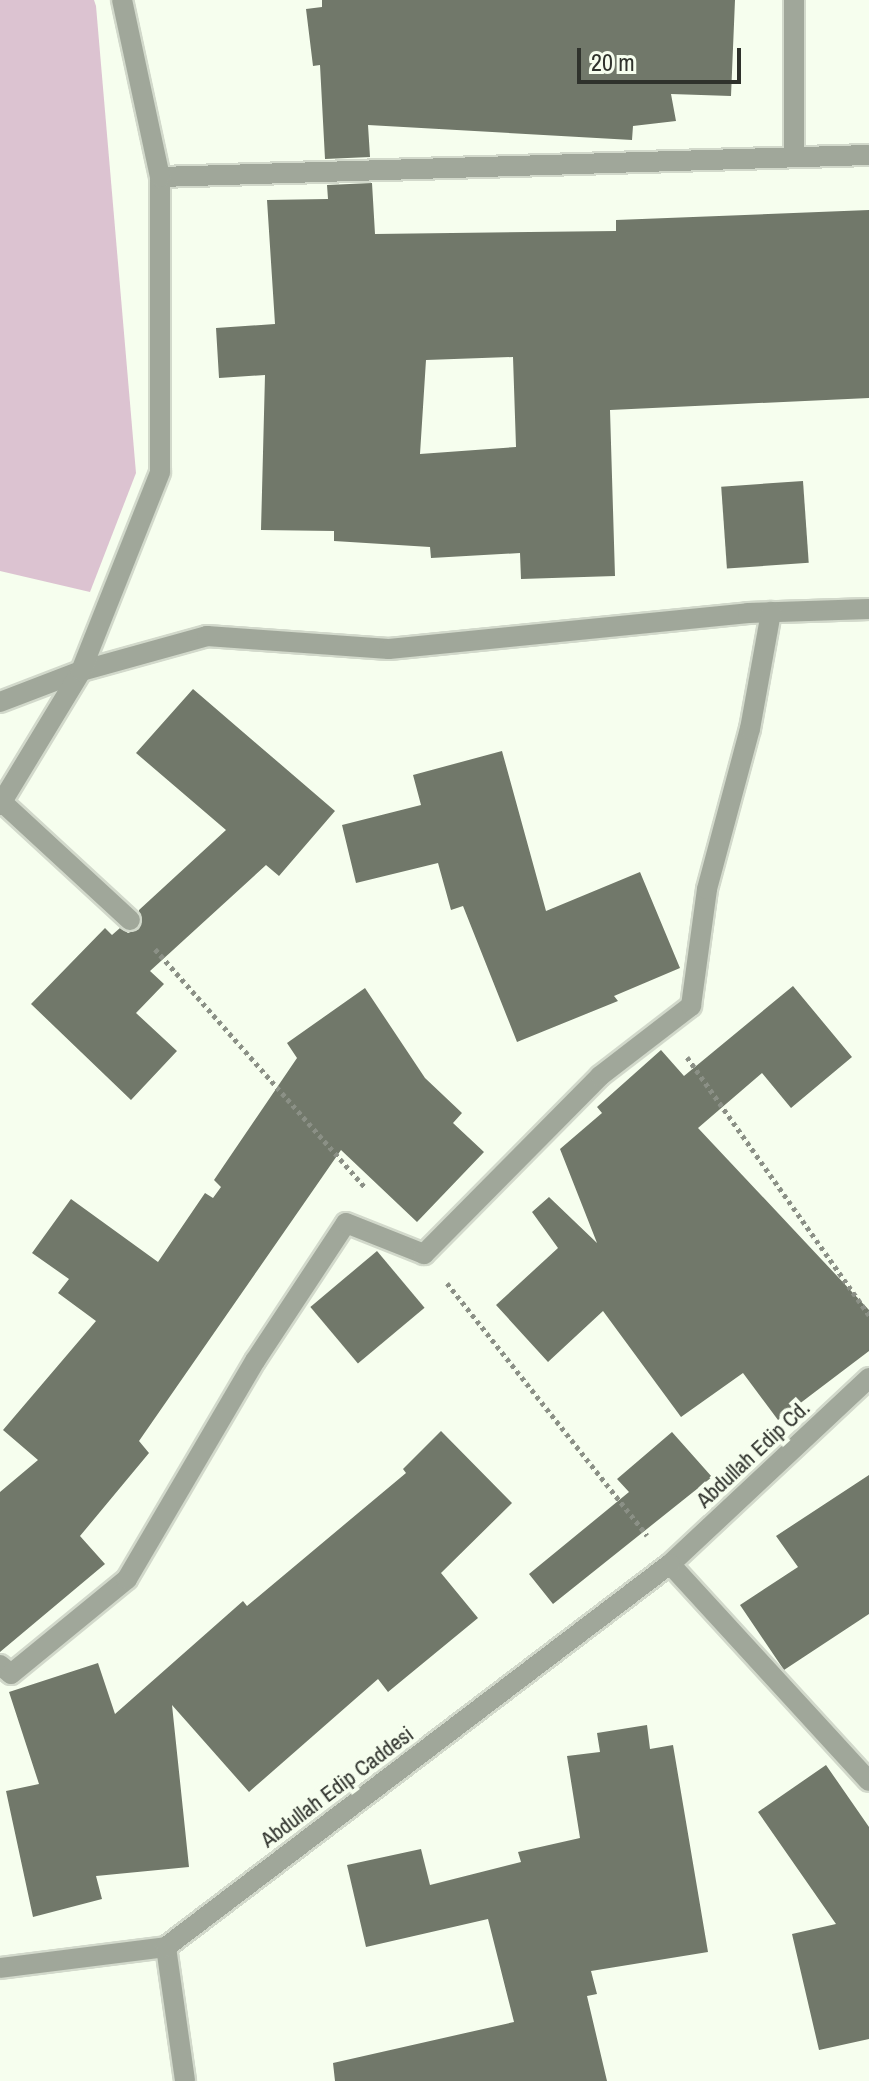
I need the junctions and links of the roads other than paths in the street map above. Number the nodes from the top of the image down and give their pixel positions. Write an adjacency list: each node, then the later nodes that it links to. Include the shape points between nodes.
1 (122, 0): 5 (street)
2 (794, 0): 4 (street)
3 (869, 155): 4 (street)
4 (794, 156): 5 (street)
5 (160, 177): 8 (street, via 160,472)
6 (869, 609): 7 (street)
7 (771, 612): 8 (street, via 389,649 207,636); 14 (street, via 750,729 707,889 691,1006 600,1076 424,1254 346,1223 255,1361 127,1579 11,1674)
8 (81, 671): 9 (street); 10 (street)
9 (0, 702)
10 (1, 803): 11 (street)
11 (130, 920)
12 (869, 1378): 13 (street, Abdullah Edip Cd.)
13 (670, 1564): 15 (street); 16 (street, Abdullah Edip Caddesi)
14 (0, 1665)
15 (869, 1781)
16 (166, 1947): 17 (street); 18 (street)
17 (0, 1968)
18 (185, 2081)

